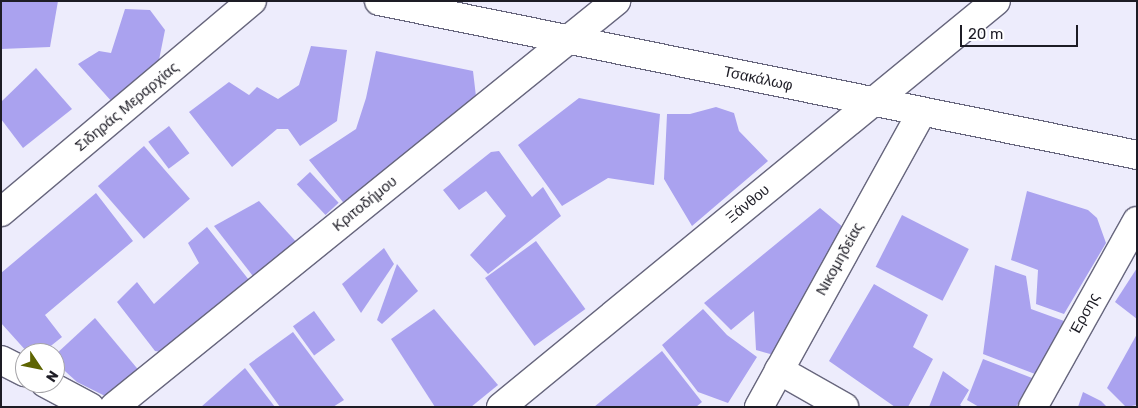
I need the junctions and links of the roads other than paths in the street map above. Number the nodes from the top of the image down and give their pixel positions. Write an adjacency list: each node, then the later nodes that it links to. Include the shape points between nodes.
1 (252, 1): 9 (street, Σιδηράς Μεραρχίας)
2 (379, 1): 5 (street, Τσακάλωφ)
3 (616, 1): 5 (street, Κριτοδήμου)
4 (996, 1): 6 (street, Ξάνθου)
5 (568, 39): 6 (street, Τσακάλωφ); 16 (street, Κριτοδήμου)
6 (872, 102): 7 (street, Τσακάλωφ); 17 (street, Ξάνθου)
7 (922, 112): 8 (street, Τσακάλωφ); 13 (street, Νικομηδείας)
8 (1137, 155)
9 (1, 212)
10 (1137, 221): 20 (street, Έρσης)
11 (1, 360): 12 (street)
12 (15, 367)
13 (779, 370): 18 (street, Νικομηδείας); 19 (street)
14 (64, 393): 15 (street)
15 (90, 407)
16 (114, 407)
17 (501, 407)
18 (759, 407)
19 (844, 407)
20 (1033, 407)

